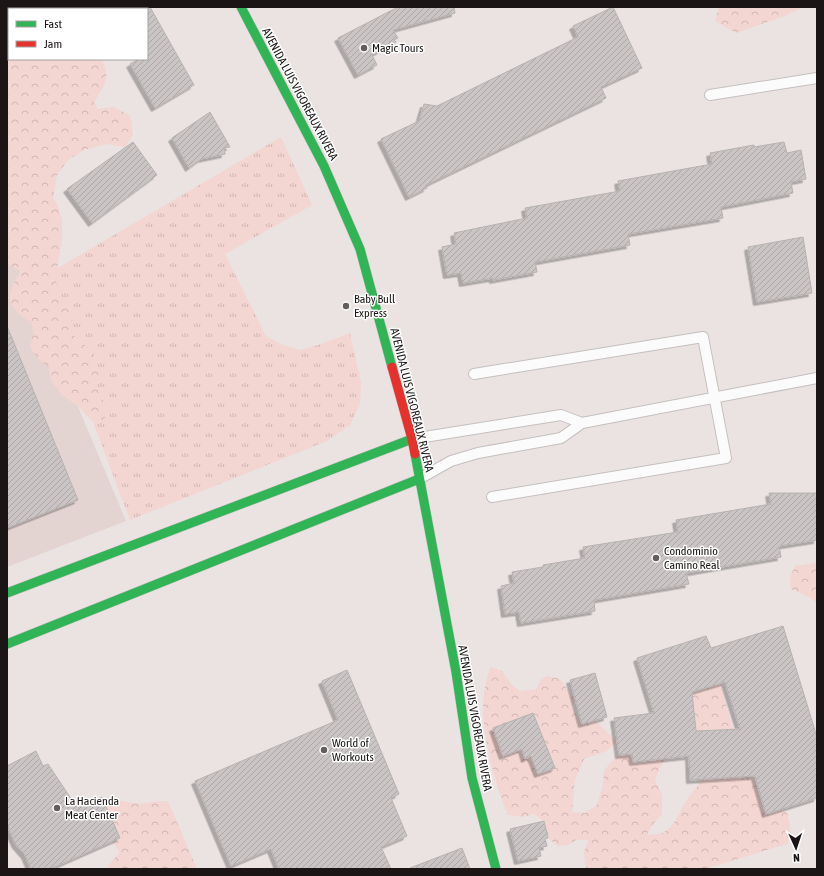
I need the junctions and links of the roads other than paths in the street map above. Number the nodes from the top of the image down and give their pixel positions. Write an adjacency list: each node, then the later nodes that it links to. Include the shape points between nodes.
1 (240, 7): 8 (main road, AVENIDA LUIS VIGOREAUX RIVERA, via 324,166 360,249)
2 (817, 78): 3 (lane)
3 (710, 95)
4 (474, 374): 6 (lane, via 703,337)
5 (817, 378): 6 (lane)
6 (715, 398): 7 (lane); 10 (lane, via 726,458)
7 (582, 423): 8 (lane, via 561,415); 9 (lane, via 561,438 478,453 451,461)
8 (412, 439): 9 (main road, AVENIDA LUIS VIGOREAUX RIVERA); 11 (main road)
9 (419, 479): 12 (main road); 13 (main road, AVENIDA LUIS VIGOREAUX RIVERA, via 456,672 472,778)
10 (492, 497)
11 (7, 593)
12 (7, 644)
13 (496, 869)

